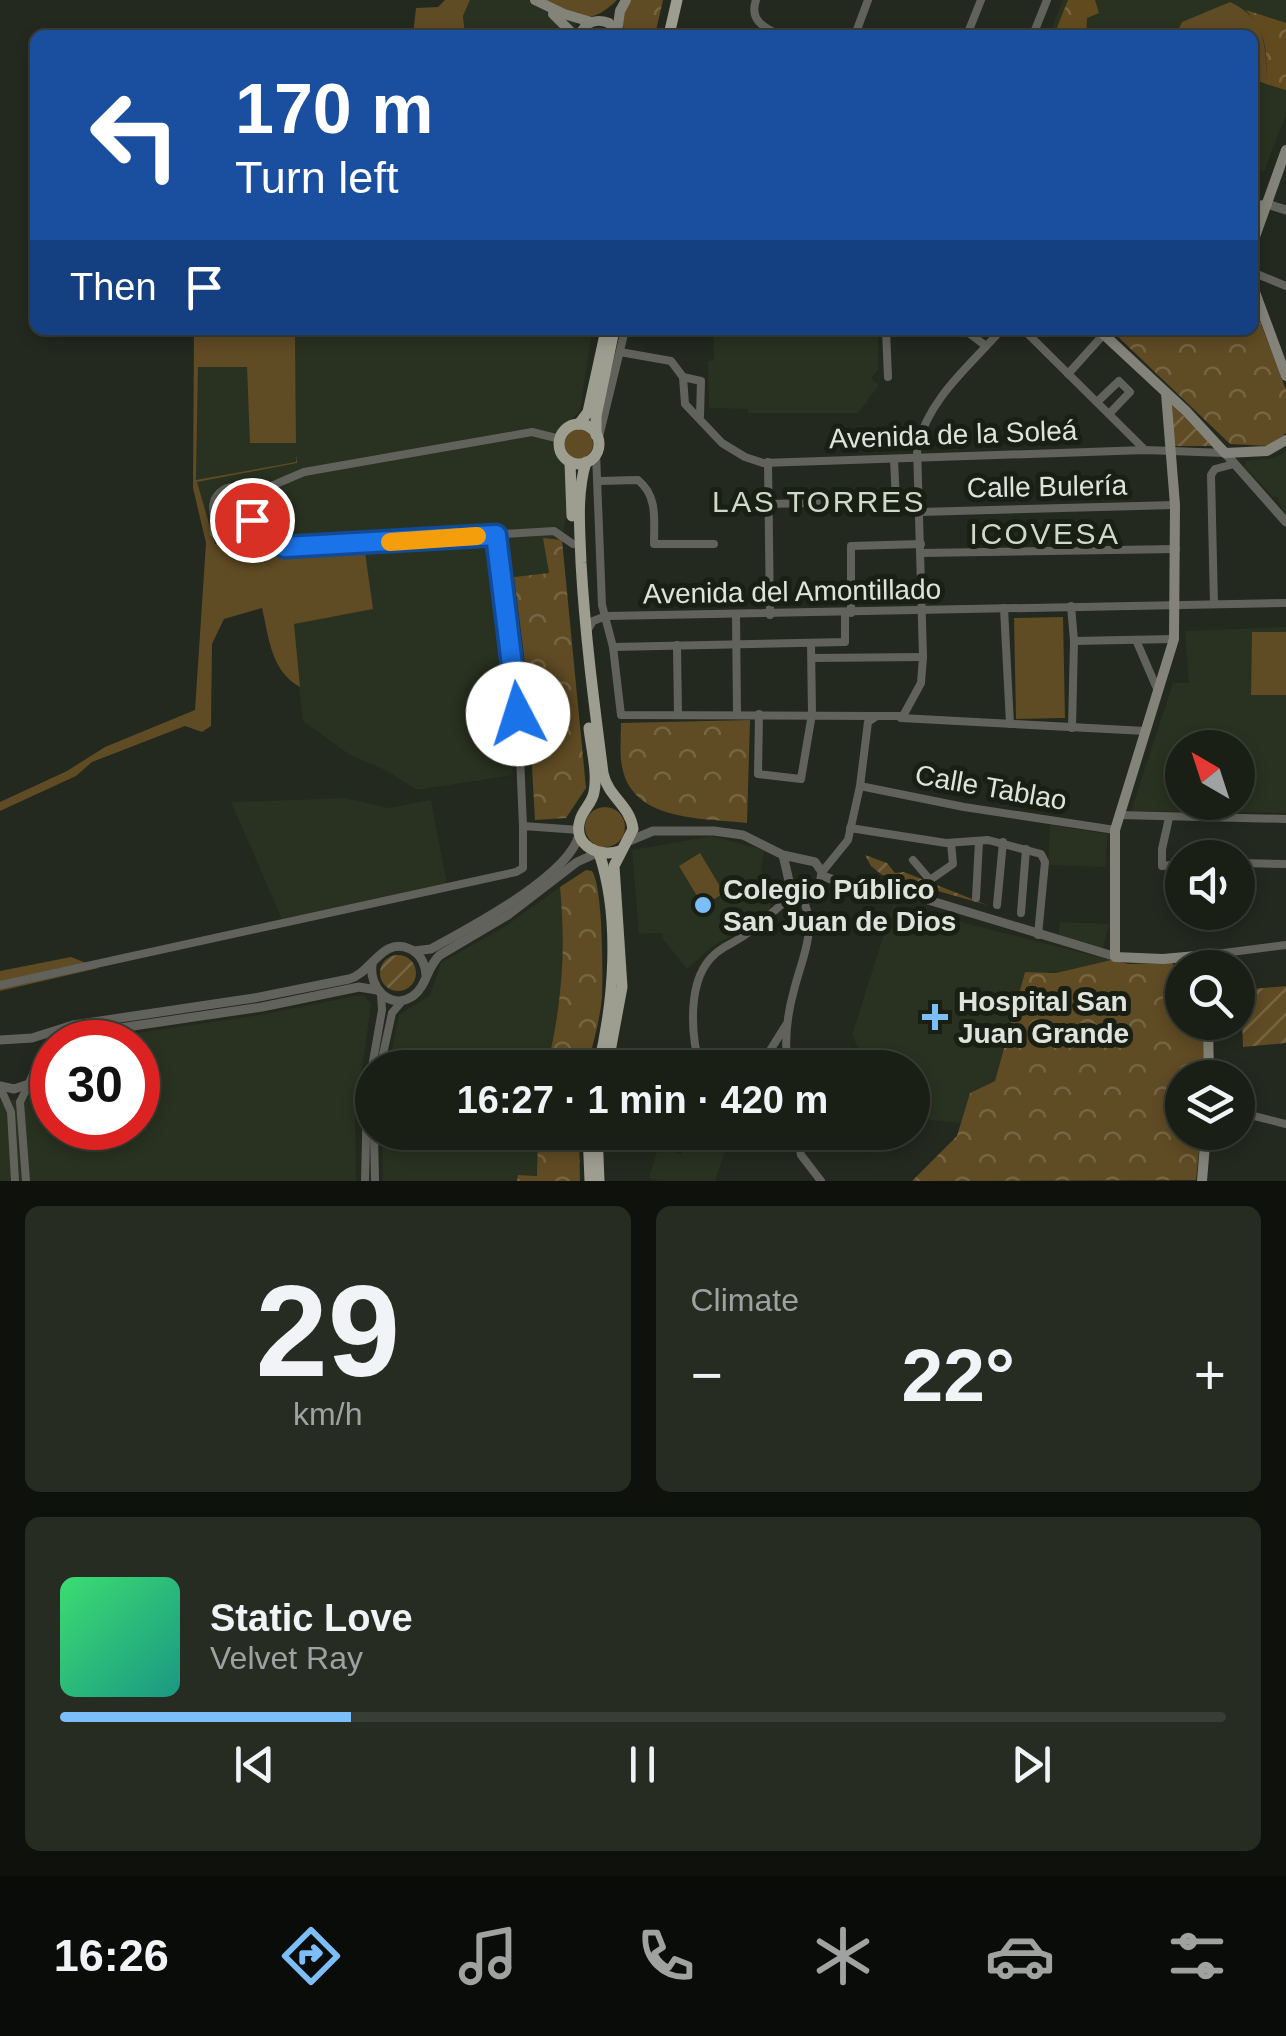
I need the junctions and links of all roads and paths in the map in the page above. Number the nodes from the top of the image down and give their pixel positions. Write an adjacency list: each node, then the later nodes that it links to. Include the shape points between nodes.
1 (623, 0): 10 (main road); 14 (main road)
2 (673, 0): 9 (main road); 15 (main road)
3 (686, 0): 9 (street)
4 (756, 0): 17 (street, via 756,20)
5 (868, 0): 18 (street)
6 (981, 0): 19 (street)
7 (1046, 0): 20 (street)
8 (540, 3): 10 (main road); 11 (main road)
9 (673, 14): 16 (main road)
10 (594, 21): 12 (main road); 13 (main road)
11 (571, 30)
12 (583, 30)
13 (614, 30)
14 (618, 30)
15 (666, 30)
16 (667, 30)
17 (768, 30)
18 (857, 30)
19 (969, 30)
20 (1035, 30)
21 (1286, 150): 22 (main road)
22 (1268, 204): 23 (main road); 24 (street); 25 (main road)
23 (1258, 206)
24 (1286, 210)
25 (1258, 230)
26 (1258, 274): 27 (street)
27 (1286, 286)
28 (1258, 300): 41 (main road)
29 (605, 335): 48 (main road, via 588,412)
30 (613, 335): 51 (main road)
31 (624, 335): 39 (street)
32 (886, 335): 43 (street)
33 (972, 335): 38 (street)
34 (996, 335): 38 (street)
35 (1029, 335): 40 (street)
36 (1099, 335): 40 (street)
37 (1104, 335): 44 (main road)
38 (986, 346): 55 (street, via 938,397 920,434)
39 (620, 352): 42 (street, via 672,361); 51 (street)
40 (1068, 374): 45 (street)
41 (1286, 376)
42 (683, 377): 47 (street, Avenida de la Soleá, via 685,404); 47 (street, Avenida de la Soleá, via 700,381)
43 (888, 378)
44 (1166, 394): 53 (main road); 54 (main road)
45 (1097, 402): 46 (street); 46 (street, via 1119,381 1130,392)
46 (1109, 414): 52 (street)
47 (700, 416): 59 (street, Avenida de la Soleá, via 722,443 745,458)
48 (579, 424): 49 (main road); 51 (main road, via 589,427)
49 (560, 440): 57 (main road); 62 (street, via 532,432 304,472 269,487)
50 (1286, 440): 54 (main road, via 1267,451)
51 (597, 443): 58 (main road); 61 (street)
52 (1145, 450): 53 (street, Avenida de la Soleá); 55 (street, Avenida de la Soleá)
53 (1169, 450): 54 (street, Avenida de la Soleá); 64 (main road)
54 (1225, 453): 60 (street)
55 (918, 459): 56 (street, Avenida de la Soleá); 65 (street)
56 (894, 460): 59 (street, Avenida de la Soleá); 63 (street, via 896,502)
57 (570, 462): 58 (main road); 66 (main road)
58 (586, 462): 85 (main road, via 580,523)
59 (768, 462): 63 (street)
60 (1234, 464): 68 (street); 77 (street, via 1210,475)
61 (598, 481): 72 (street, via 638,480 650,489 654,544); 84 (street)
62 (255, 502): 67 (street); 67 (street, via 246,490 226,488 216,498 217,520 229,528)
63 (768, 504): 83 (street)
64 (1175, 505): 65 (street, Calle Bulería); 74 (main road)
65 (920, 512): 73 (street)
66 (572, 515): 69 (street); 71 (main road)
67 (252, 520): 70 (street, via 266,540 285,547)
68 (1286, 522)
69 (554, 531): 70 (street); 71 (street)
70 (496, 535): 114 (street, via 516,687)
71 (573, 544): 107 (main road, via 595,786)
72 (714, 544)
73 (921, 549): 74 (street); 80 (street); 81 (street, via 851,546)
74 (1176, 550): 75 (main road)
75 (1175, 603): 77 (street, Avenida del Amontillado); 78 (street, Avenida del Amontillado); 86 (main road)
76 (1286, 603): 77 (street, Avenida del Amontillado)
77 (1214, 604)
78 (1070, 606): 79 (street, Avenida del Amontillado); 88 (street)
79 (1004, 608): 80 (street, Avenida del Amontillado); 102 (street)
80 (923, 611): 81 (street, Avenida del Amontillado); 93 (street)
81 (848, 613): 83 (street, Avenida del Amontillado); 89 (street, via 845,642)
82 (736, 615): 83 (street, Avenida del Amontillado); 84 (street, Avenida del Amontillado); 90 (street)
83 (770, 615)
84 (606, 616): 85 (street, Avenida del Amontillado); 92 (street)
85 (586, 632): 106 (main road, via 603,773)
86 (1174, 639): 87 (street); 95 (main road)
87 (1136, 640): 88 (street); 95 (street)
88 (1074, 641): 103 (street)
89 (811, 643): 90 (street); 94 (street)
90 (736, 644): 91 (street); 96 (street)
91 (677, 645): 92 (street); 99 (street)
92 (613, 647): 99 (street, via 621,715)
93 (923, 657): 94 (street); 101 (street, via 915,696)
94 (812, 658): 98 (street)
95 (1158, 692): 104 (main road)
96 (736, 714): 97 (street); 99 (street)
97 (758, 714): 98 (street); 98 (street, via 758,774 801,780)
98 (812, 714): 100 (street)
99 (678, 715)
100 (877, 716): 101 (street); 105 (street, via 868,722)
101 (897, 718): 102 (street)
102 (1010, 724): 103 (street)
103 (1072, 728): 104 (street)
104 (1145, 732): 108 (main road)
105 (860, 786): 116 (street); 118 (street, Calle Tablao)
106 (616, 802): 107 (main road); 109 (main road)
107 (591, 804): 115 (main road)
108 (1119, 814): 110 (street); 118 (main road)
109 (631, 816): 117 (street); 122 (main road)
110 (1165, 818)
111 (1255, 819): 112 (street)
112 (1286, 819)
113 (1169, 820): 132 (street)
114 (523, 826): 115 (street); 150 (street, via 525,862 516,872)
115 (580, 827): 124 (main road, via 585,845); 144 (street, via 572,853 526,891 450,938)
116 (850, 828): 121 (street); 126 (street)
117 (654, 830): 122 (street); 125 (street, via 743,835)
118 (1114, 830): 146 (main road)
119 (980, 840): 120 (street); 121 (street); 138 (street)
120 (1003, 842): 123 (street); 139 (street)
121 (952, 843): 128 (street, via 953,864 930,880)
122 (624, 846): 124 (main road); 160 (main road, via 614,866 622,988)
123 (1026, 849): 141 (street); 142 (street, via 1045,862)
124 (598, 853): 149 (street, via 440,955); 159 (main road, via 612,988)
125 (783, 855): 127 (street); 133 (street)
126 (831, 859): 129 (street); 134 (street)
127 (802, 860): 129 (street); 133 (street)
128 (913, 860)
129 (815, 862): 134 (street)
130 (1255, 863): 131 (street)
131 (1286, 864)
132 (1165, 866)
133 (789, 874): 137 (street)
134 (823, 874): 135 (street); 136 (street)
135 (842, 883): 136 (street); 142 (street, via 915,896)
136 (817, 889): 137 (street); 140 (street)
137 (799, 892): 140 (street); 161 (street, via 706,964 696,990)
138 (976, 898)
139 (997, 905)
140 (809, 910): 153 (street, via 809,944)
141 (1021, 912)
142 (1038, 935): 146 (street)
143 (1286, 945): 145 (street)
144 (414, 951): 148 (street, via 386,949); 149 (street)
145 (1255, 952)
146 (1112, 956): 147 (main road)
147 (1165, 959)
148 (372, 965): 151 (street); 155 (street, via 357,977 301,990)
149 (426, 975): 152 (street)
150 (0, 985)
151 (379, 992): 152 (street); 154 (street, via 359,987); 176 (street)
152 (404, 1000): 158 (street, via 392,1013)
153 (788, 1021): 162 (street); 163 (street)
154 (160, 1022)
155 (21, 1039): 156 (street); 157 (street)
156 (0, 1040)
157 (30, 1047)
158 (384, 1050)
159 (601, 1050)
160 (611, 1050)
161 (697, 1050)
162 (770, 1050)
163 (786, 1050)
164 (29, 1084): 165 (street); 175 (street, via 20,1102)
165 (0, 1087): 174 (street, via 11,1112)
166 (1255, 1116): 167 (street)
167 (1286, 1124)
168 (374, 1150): 177 (street)
169 (589, 1150): 178 (main road)
170 (598, 1150): 179 (main road)
171 (800, 1150): 180 (street)
172 (1204, 1150): 173 (main road)
173 (1201, 1179)
174 (15, 1181)
175 (26, 1181)
176 (365, 1181)
177 (375, 1181)
178 (590, 1181)
179 (599, 1181)
180 (821, 1181)

